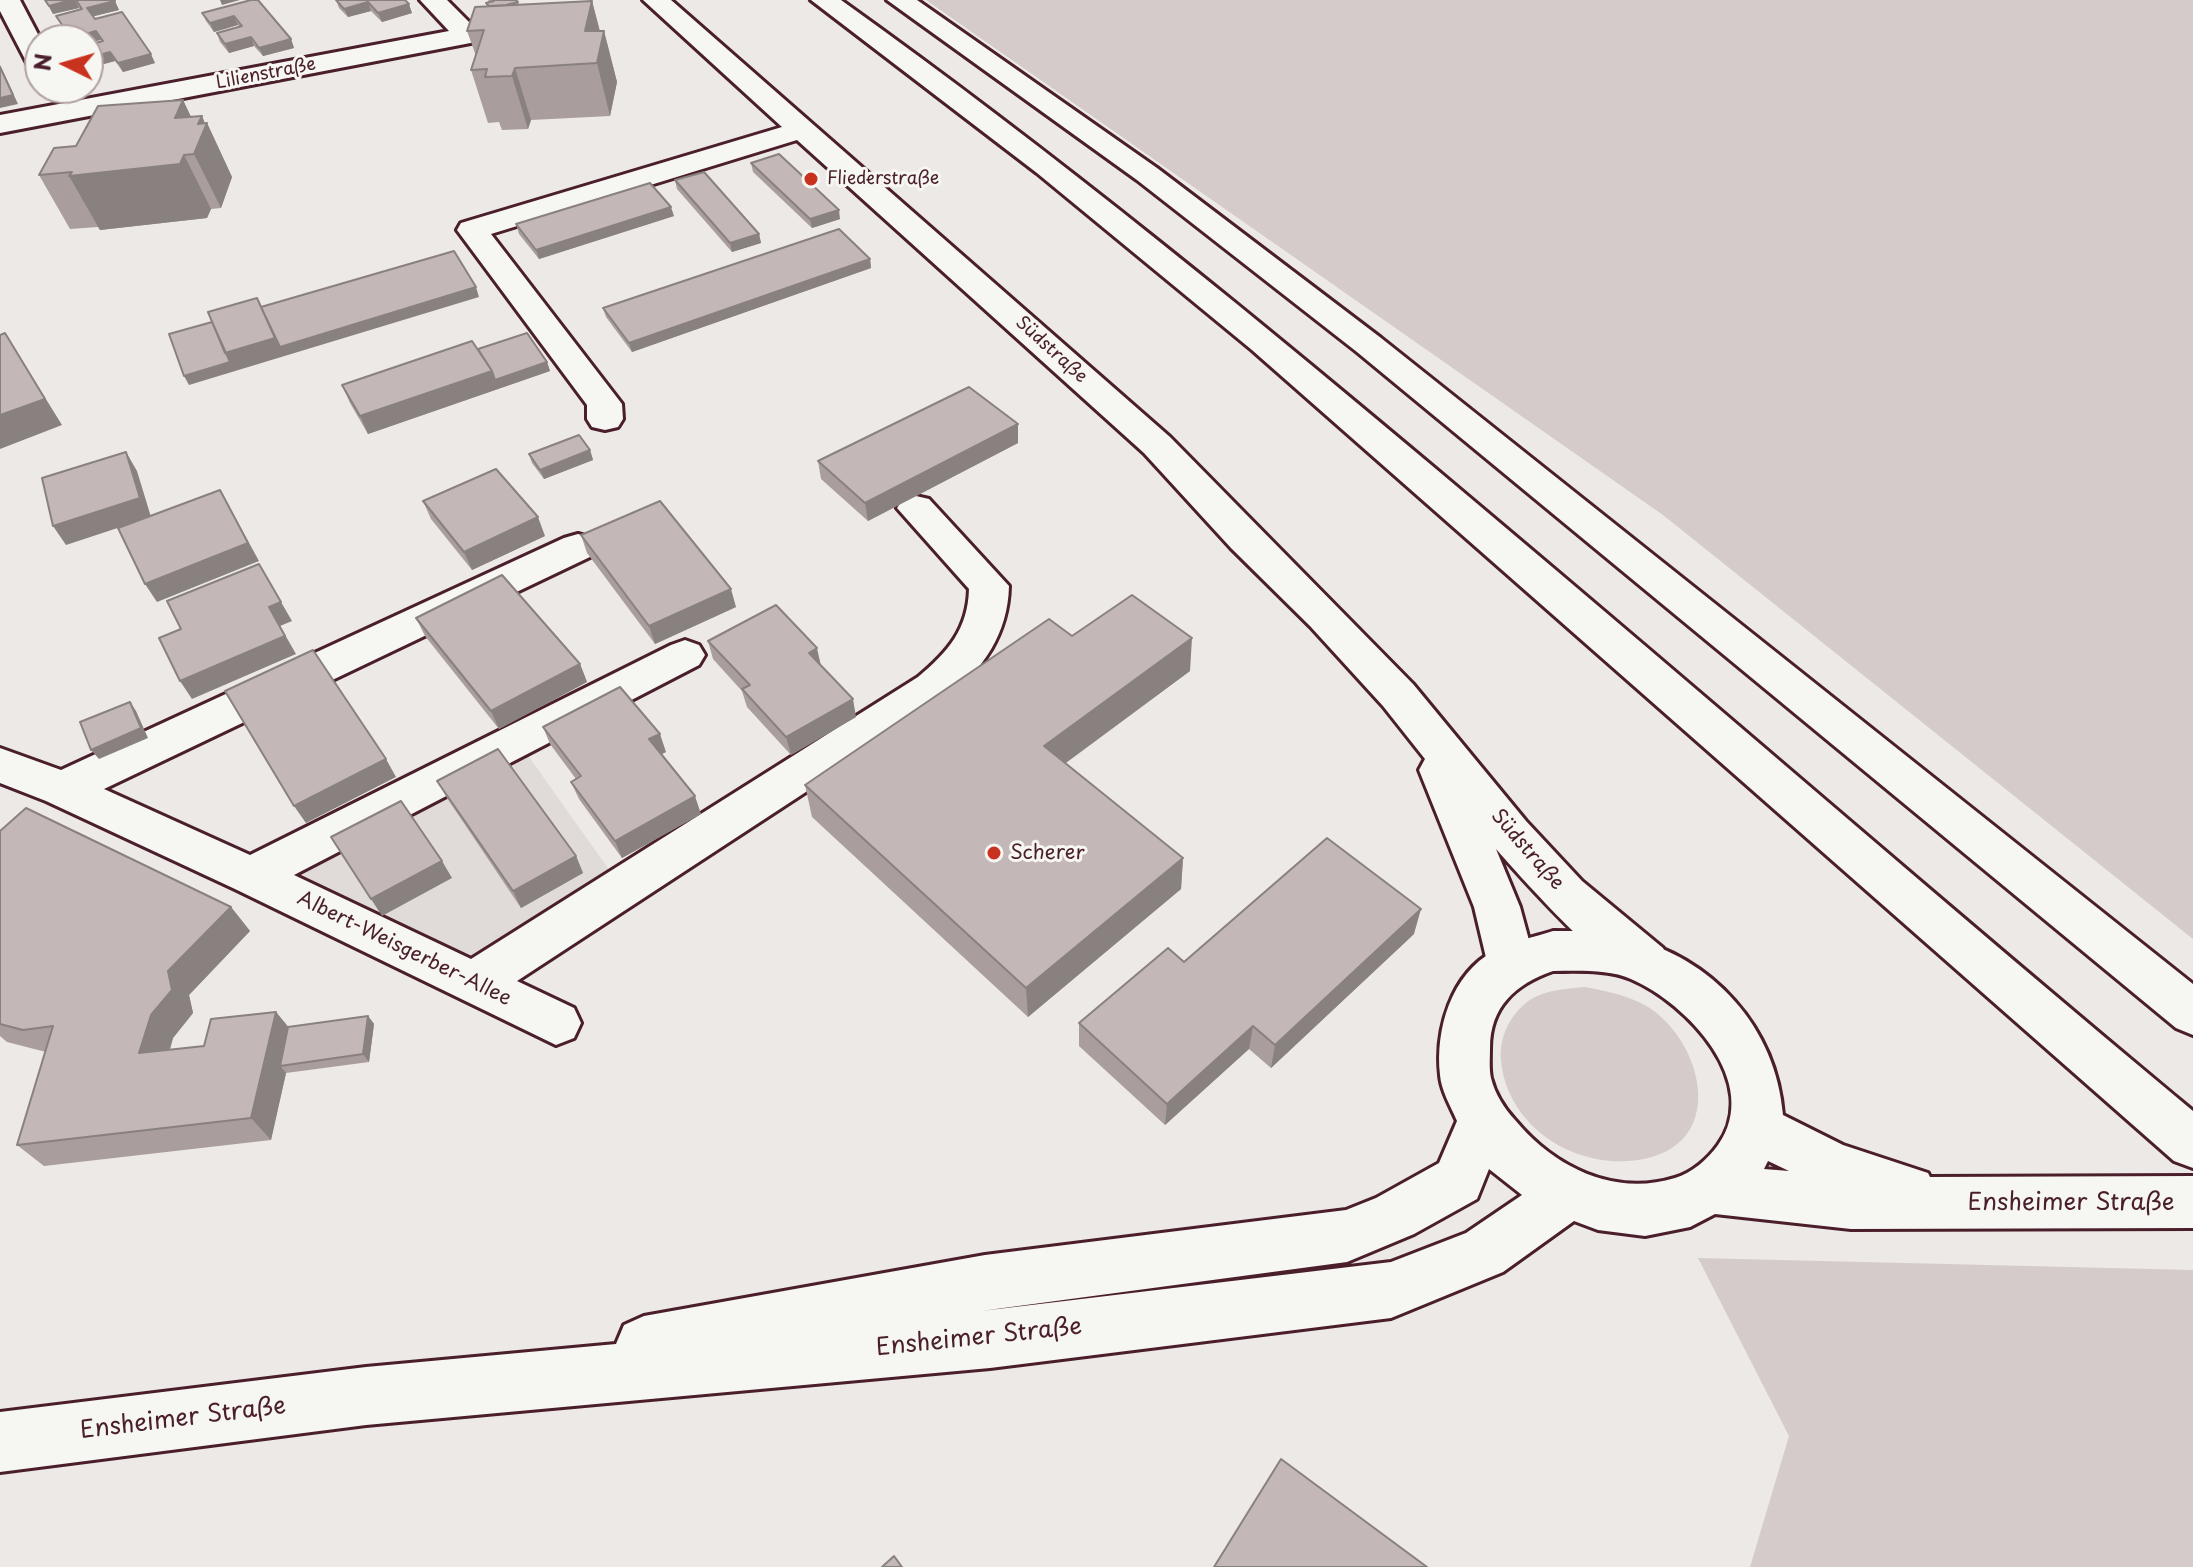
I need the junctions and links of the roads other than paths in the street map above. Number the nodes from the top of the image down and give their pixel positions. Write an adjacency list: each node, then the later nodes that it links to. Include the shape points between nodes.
1 (7, 0): 7 (main road)
2 (433, 0): 8 (main road)
3 (656, 0): 12 (main road, Südstraße)
4 (824, 0): 24 (main road, via 1088,197 1309,380)
5 (900, 0): 25 (main road, via 1147,174 1357,336)
6 (554, 19): 8 (main road, Lilienstraße)
7 (24, 32)
8 (467, 35): 9 (main road, Lilienstraße)
9 (104, 93)
10 (49, 104): 11 (main road, Lilienstraße)
11 (0, 124)
12 (801, 130): 13 (main road, via 472,230 604,404); 17 (main road, Südstraße, via 1157,445)
13 (605, 419)
14 (916, 508): 23 (main road, via 989,586 985,624 959,667)
15 (578, 547): 19 (main road)
16 (685, 655): 20 (main road)
17 (1421, 724): 21 (main road, Südstraße, via 1566,895); 22 (main road, Südstraße, via 1497,907)
18 (0, 765): 19 (main road, Albert-Weisgerber-Allee)
19 (62, 789): 20 (main road, Albert-Weisgerber-Allee)
20 (251, 876): 23 (main road, Albert-Weisgerber-Allee)
21 (1646, 963): 22 (main road, via 1599,951 1553,951); 28 (main road, via 1686,985 1719,1015 1743,1050 1756,1089)
22 (1512, 966): 27 (main road, via 1486,987 1469,1015 1462,1049 1466,1086)
23 (477, 982): 26 (main road, Albert-Weisgerber-Allee)
24 (2002, 983): 29 (main road); 30 (main road)
25 (2193, 1013)
26 (556, 1023)
27 (1482, 1123): 32 (main road, via 1533,1175); 35 (main road, Ensheimer Straße, via 1458,1181 1347,1236 985,1283)
28 (1756, 1128): 31 (main road, via 1741,1162); 34 (main road, Ensheimer Straße, via 1832,1166)
29 (2193, 1144)
30 (2193, 1164)
31 (1715, 1189): 32 (main road, via 1671,1207 1619,1210); 34 (main road, Ensheimer Straße, via 1851,1203)
32 (1566, 1194): 35 (main road, Ensheimer Straße, via 1484,1253 1391,1290 990,1339)
33 (2193, 1202): 34 (main road, Ensheimer Straße)
34 (1949, 1204)
35 (366, 1396): 36 (main road, Ensheimer Straße)
36 (0, 1442)

